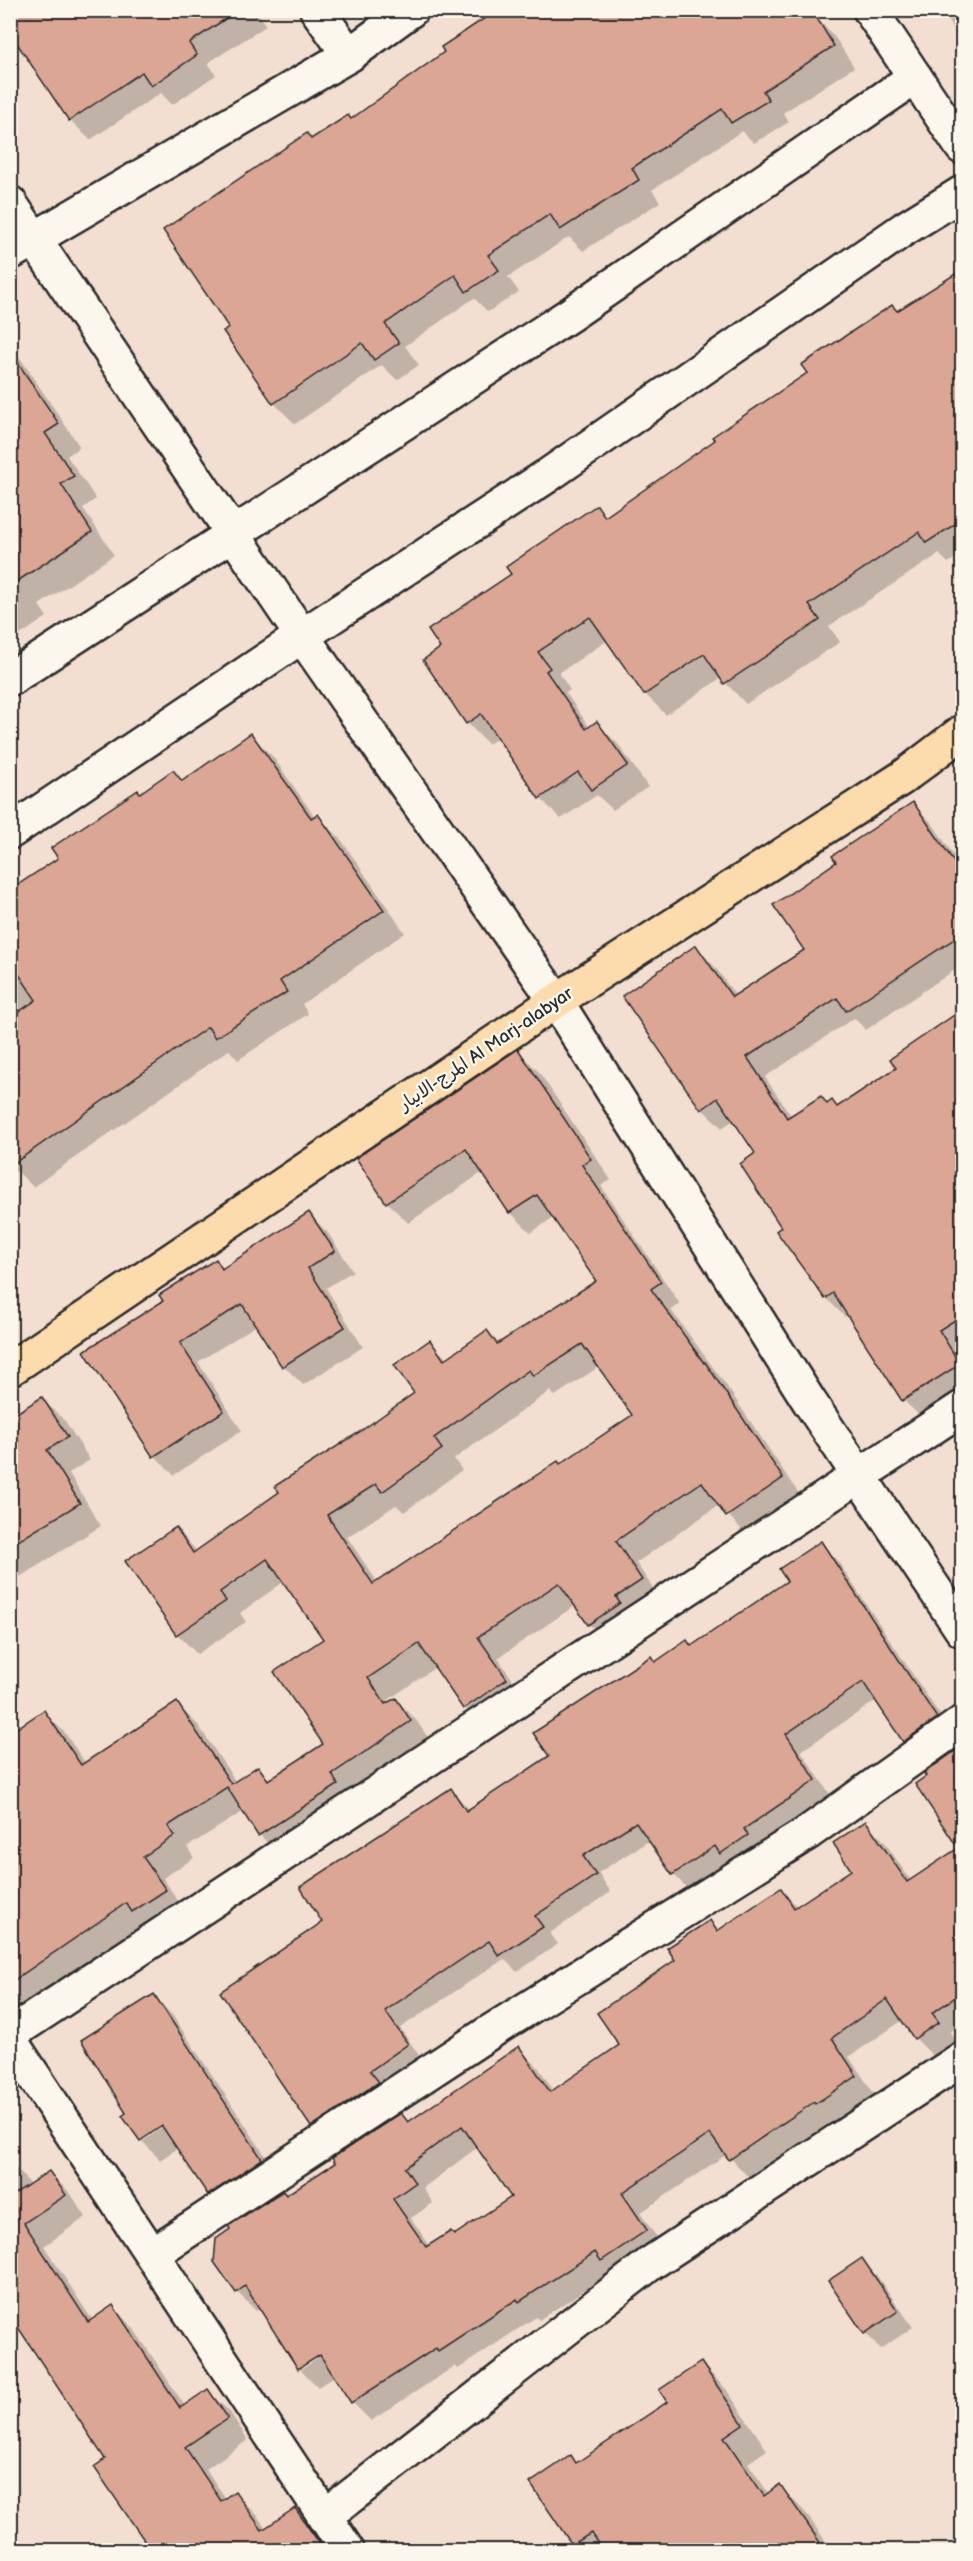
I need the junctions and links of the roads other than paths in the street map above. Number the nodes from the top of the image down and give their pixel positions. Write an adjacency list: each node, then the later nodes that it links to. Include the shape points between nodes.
1 (316, 10): 4 (street)
2 (411, 10): 4 (street)
3 (870, 10): 5 (street)
4 (349, 55): 9 (street)
5 (915, 77): 6 (street); 10 (street, via 571,314)
6 (963, 147)
7 (963, 193): 11 (street, via 904,229 547,476)
8 (10, 203): 9 (street)
9 (22, 245): 10 (street)
10 (233, 532): 11 (street); 12 (street)
11 (302, 636): 14 (street); 15 (street)
12 (10, 679)
13 (963, 732): 15 (main road, المرج-الابيار Al Marj-alabyar, via 902,778)
14 (10, 832)
15 (556, 1001): 16 (main road, المرج-الابيار Al Marj-alabyar); 18 (street)
16 (10, 1369)
17 (963, 1408): 18 (street)
18 (860, 1476): 19 (street); 21 (street)
19 (963, 1630)
20 (963, 1723): 24 (street, via 806,1834 490,2032)
21 (10, 2034)
22 (10, 2040): 24 (street)
23 (963, 2059): 25 (street, via 651,2263)
24 (152, 2254): 25 (street)
25 (324, 2517): 26 (street)
26 (347, 2550)

